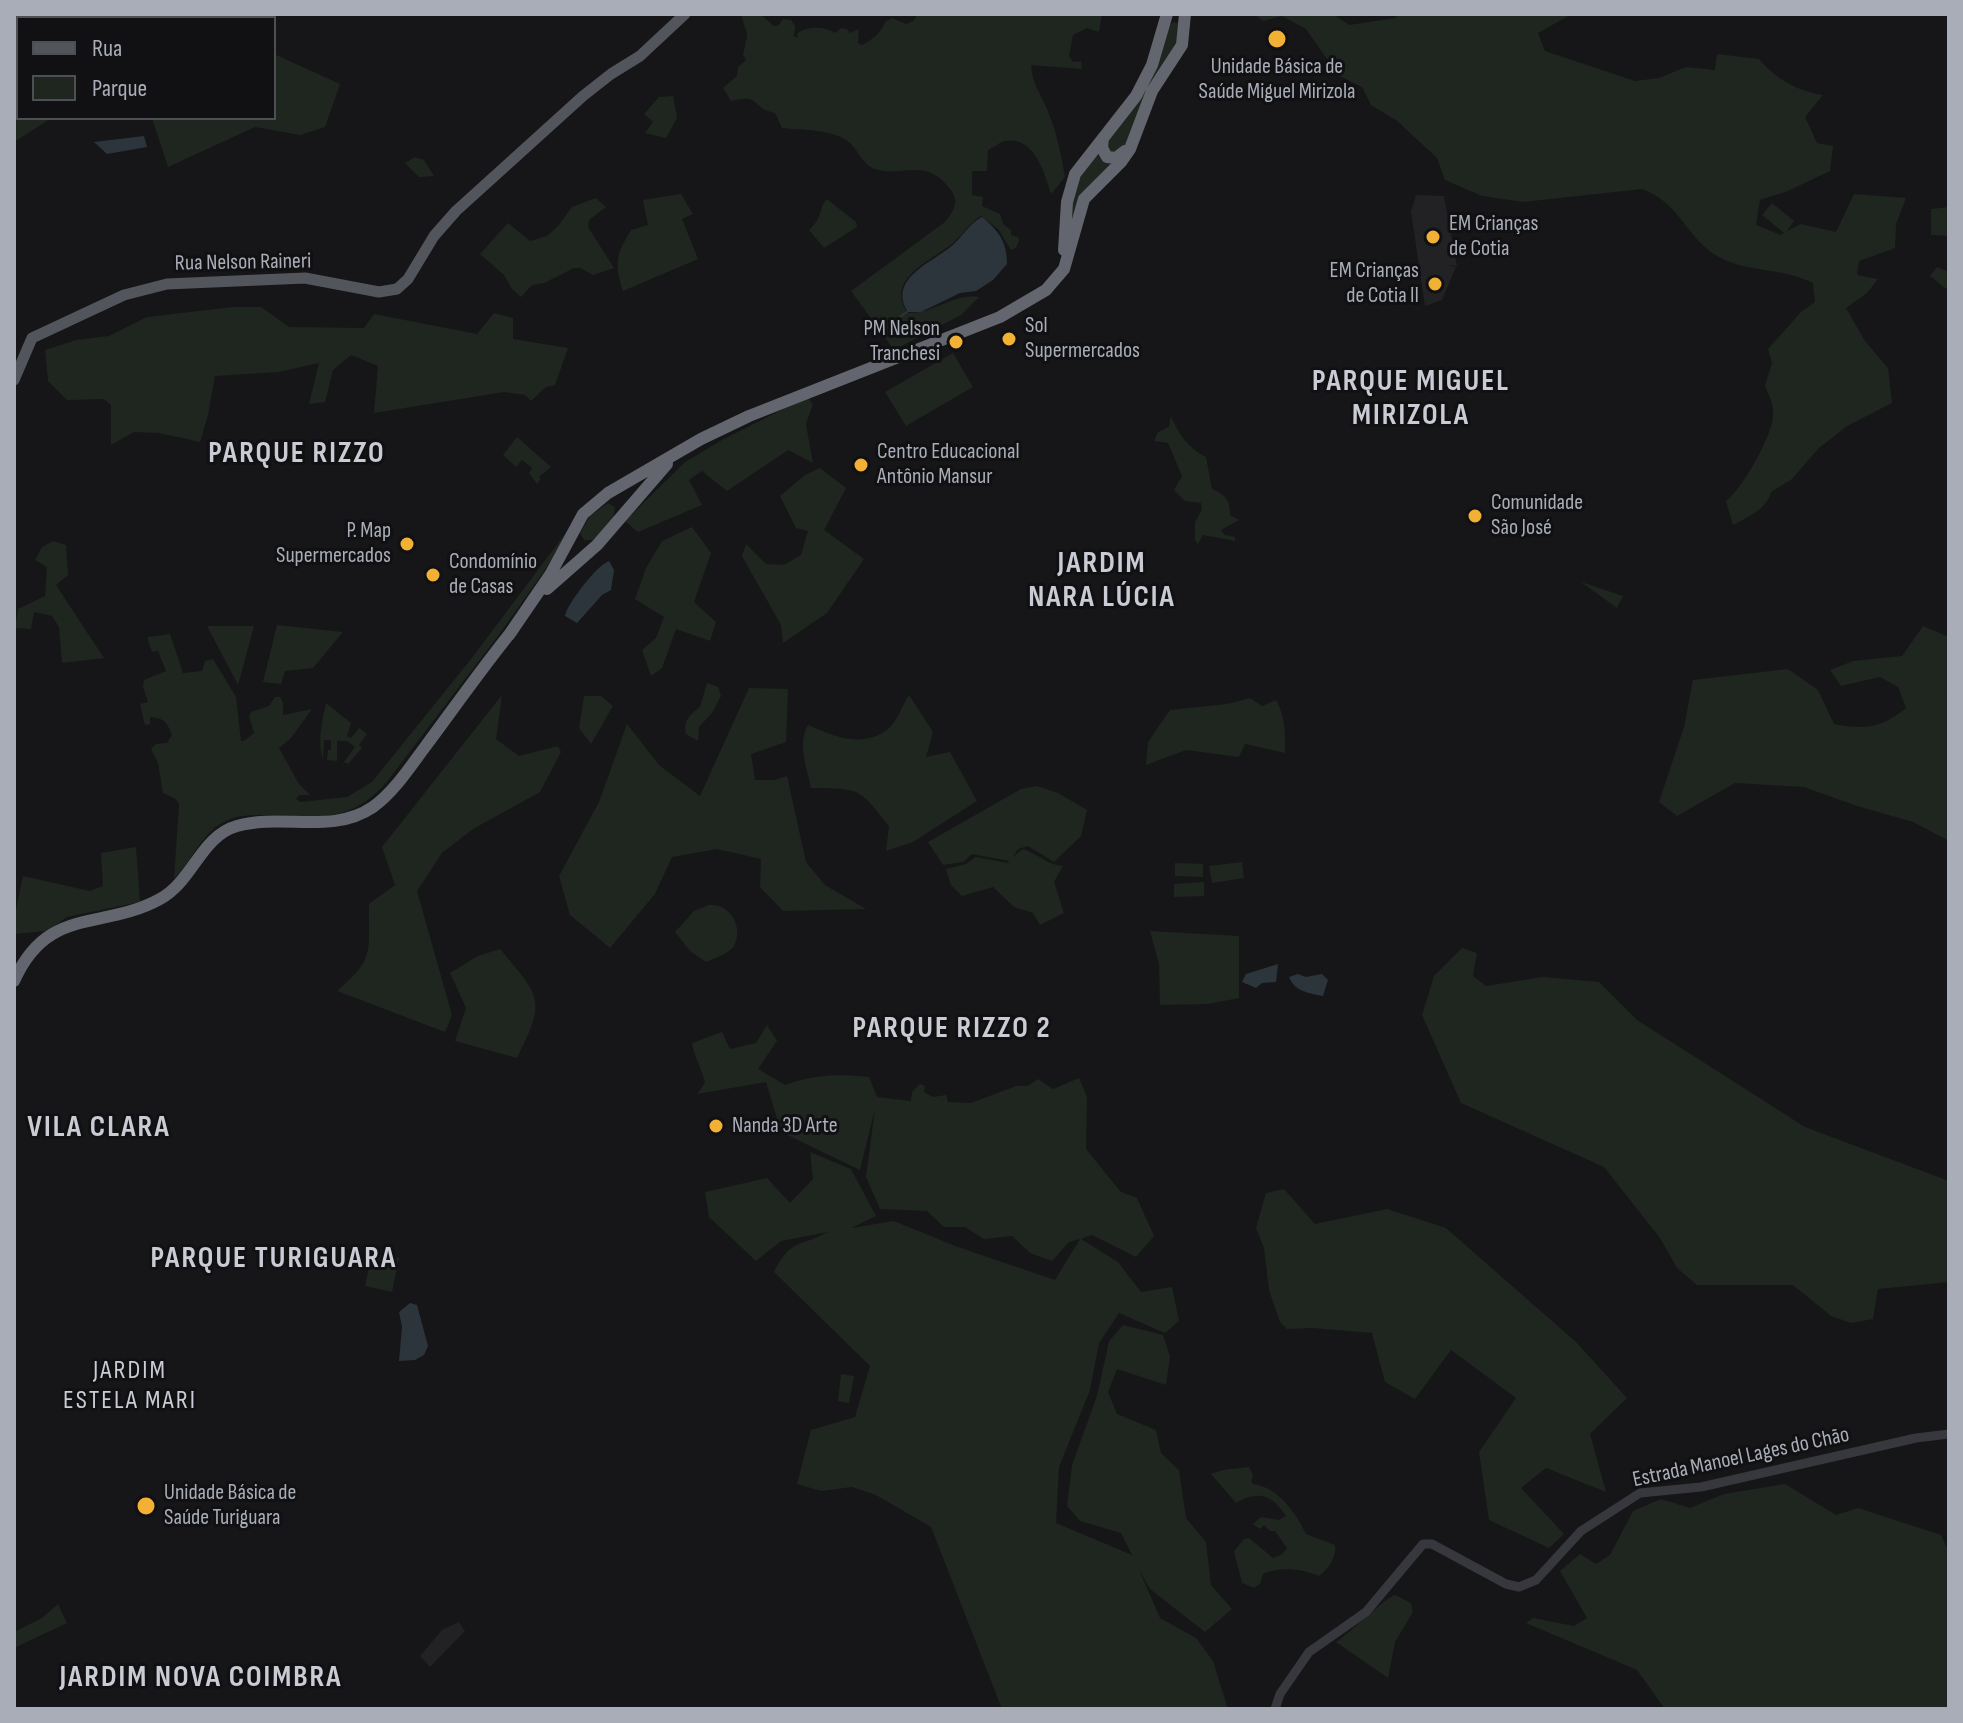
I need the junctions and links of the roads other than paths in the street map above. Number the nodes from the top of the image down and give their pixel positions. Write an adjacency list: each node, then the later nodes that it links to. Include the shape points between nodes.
1 (685, 14): 7 (main road, Rua Nelson Raineri, via 640,56 583,96 456,211 397,289 379,292 279,277 156,286 124,295 32,338)
2 (1185, 15): 3 (highway); 4 (highway, via 1182,45 1152,91)
3 (1165, 18): 5 (highway, via 1143,84)
4 (1135, 137): 5 (highway, via 1120,156 1111,158 1102,148); 6 (highway, via 1121,162 1084,199 1064,269 1046,290 1000,317)
5 (1103, 138): 6 (highway, via 1070,187 1063,257 1052,275 1014,303)
6 (895, 358): 8 (highway, via 749,416)
7 (14, 380)
8 (680, 451): 9 (highway); 10 (highway)
9 (602, 498): 10 (highway, via 616,504); 11 (highway)
10 (619, 517): 12 (highway)
11 (576, 525): 12 (highway); 13 (highway)
12 (585, 546): 13 (highway)
13 (509, 635): 14 (highway, via 374,806 345,820 234,826 213,838 188,875 153,903 79,921 40,941)
14 (14, 981)
15 (1949, 1434): 16 (street, Estrada Manoel Lages do Chão, via 1701,1487 1640,1493 1581,1531 1536,1580 1519,1587 1423,1544 1366,1612 1309,1652)
16 (1275, 1709)

